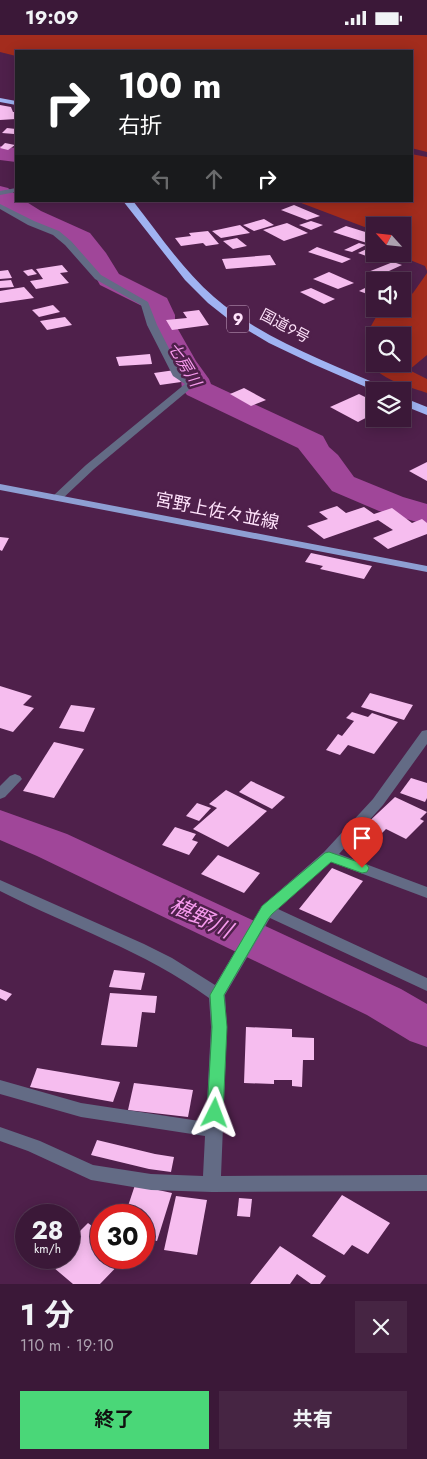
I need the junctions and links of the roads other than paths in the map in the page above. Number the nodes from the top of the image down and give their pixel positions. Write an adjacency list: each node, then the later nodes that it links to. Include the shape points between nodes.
1 (0, 100): 2 (highway)
2 (15, 103)
3 (15, 190): 4 (street)
4 (0, 193)
5 (129, 202): 7 (highway, 国道9号 / 9, via 211,300 283,345)
6 (0, 206): 11 (street, via 56,233 98,277 145,304 178,376 191,384)
7 (366, 383)
8 (411, 404): 9 (highway)
9 (427, 411)
10 (0, 487): 11 (main road, 宮野上佐々並線)
11 (57, 498): 12 (main road, 宮野上佐々並線)
12 (427, 569)
13 (427, 734): 16 (street, via 378,802)
14 (15, 779): 15 (street)
15 (0, 795)
16 (329, 856): 18 (street); 19 (street)
17 (0, 885): 21 (street, via 159,957)
18 (427, 893)
19 (265, 913): 20 (street); 21 (street)
20 (427, 985)
21 (220, 989): 24 (street)
22 (0, 1087): 24 (street, via 81,1110)
23 (0, 1134): 26 (street, via 34,1145 91,1172 151,1182)
24 (214, 1134): 26 (street)
25 (427, 1183): 26 (street)
26 (212, 1184)

